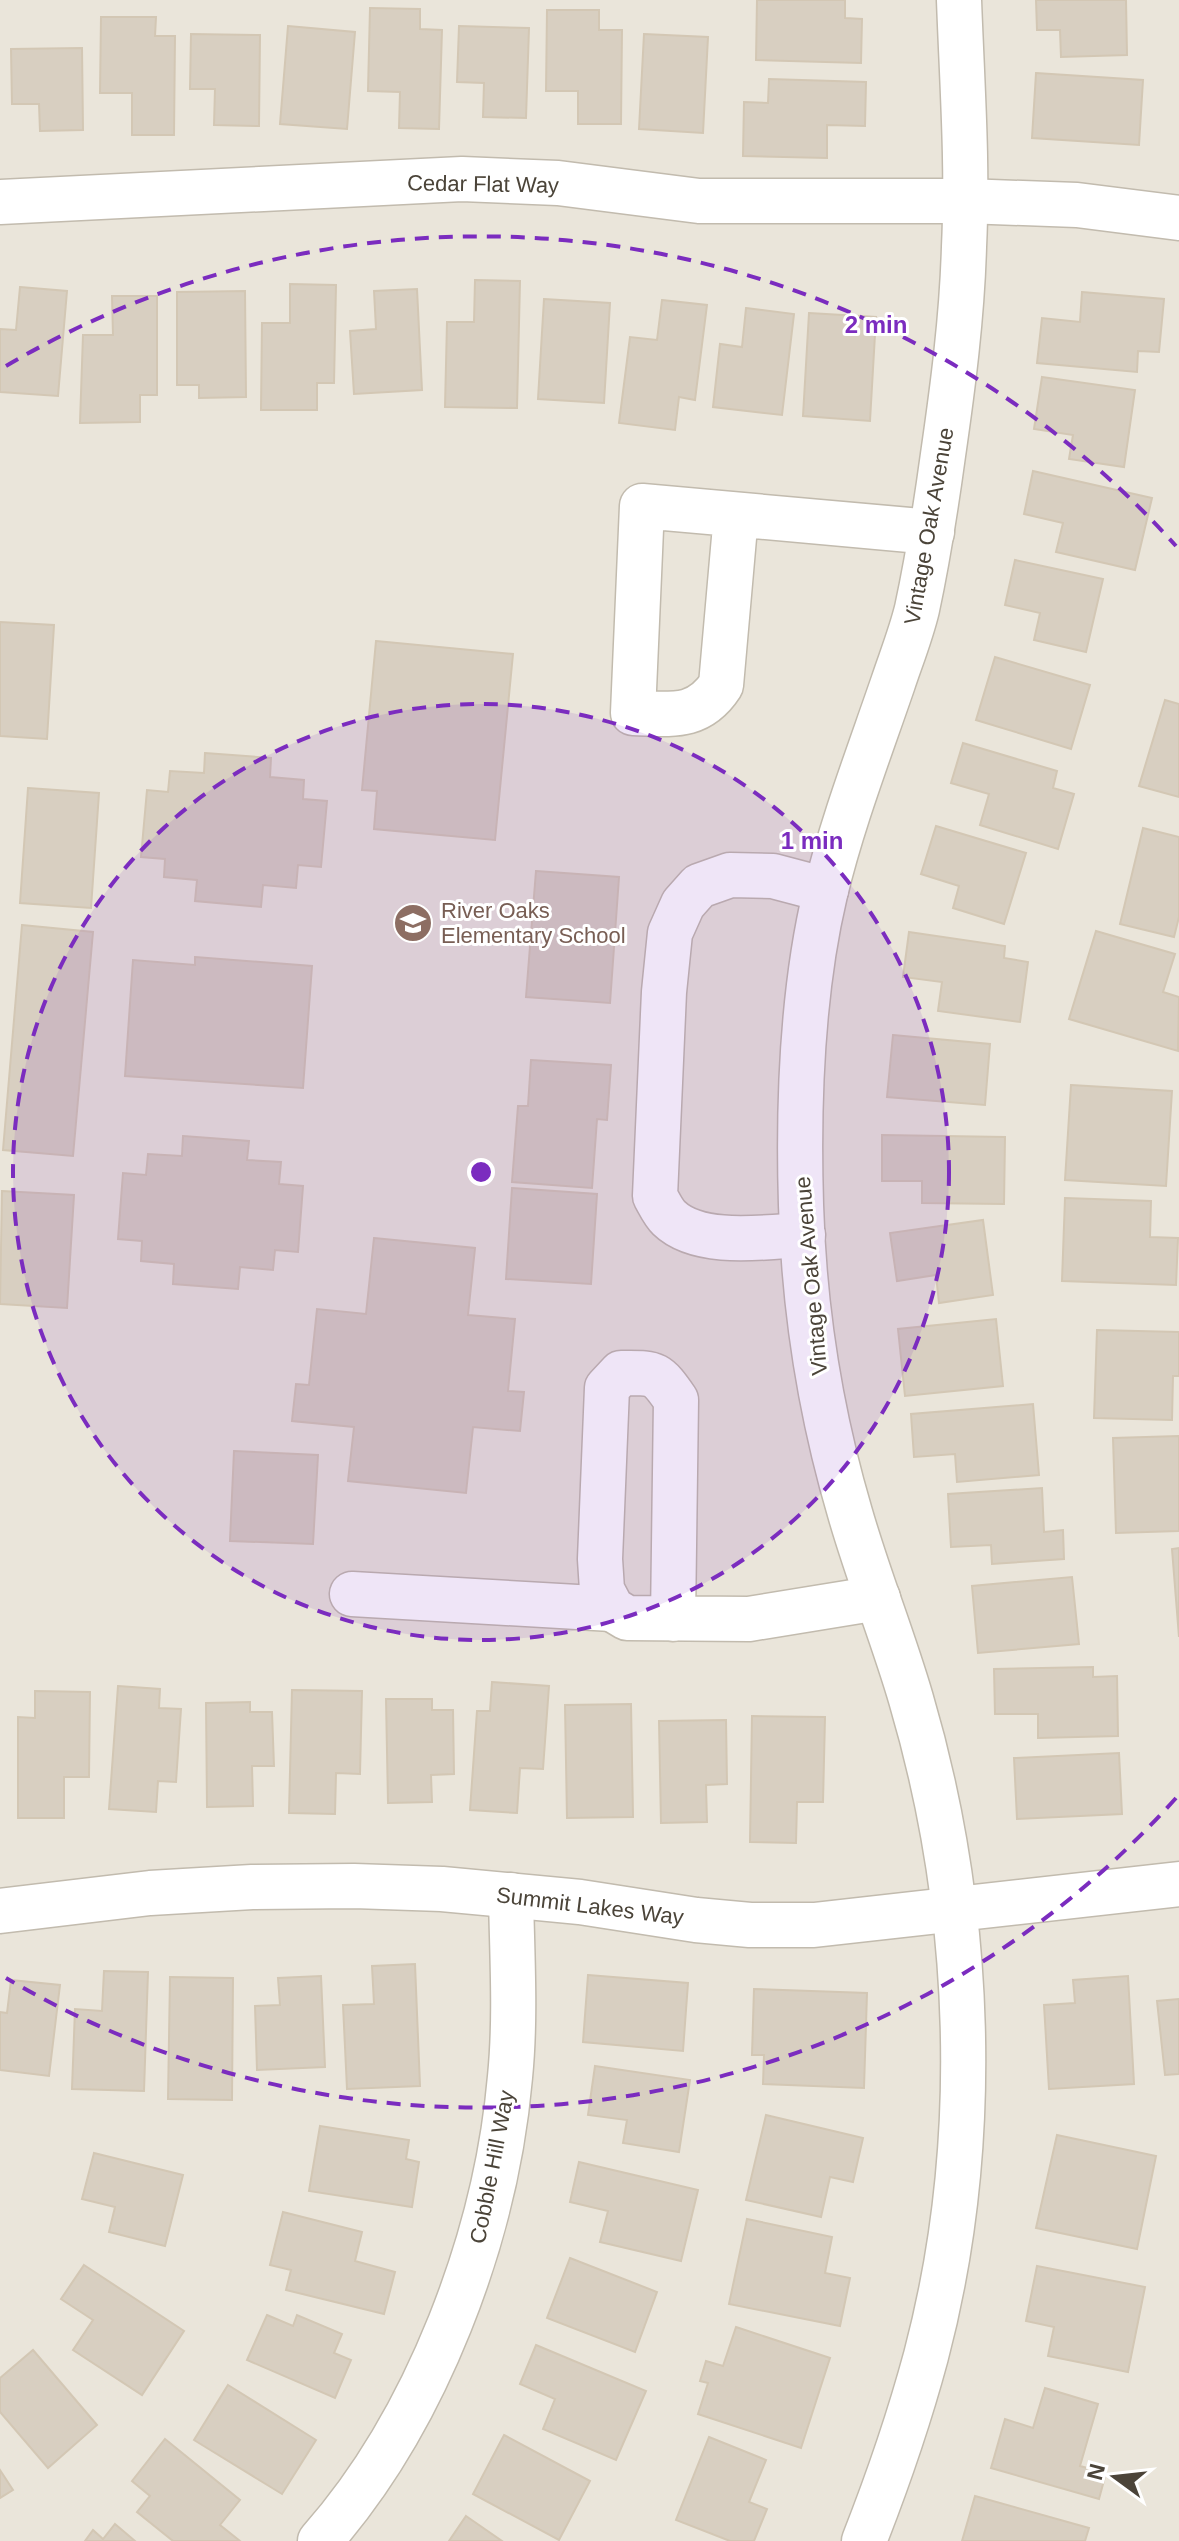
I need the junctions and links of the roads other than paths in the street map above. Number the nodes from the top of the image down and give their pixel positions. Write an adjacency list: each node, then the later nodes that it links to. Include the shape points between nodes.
1 (959, 0): 2 (street, Vintage Oak Avenue)
2 (965, 201): 3 (street, Cedar Flat Way, via 699,201 558,183 462,179); 4 (street, Cedar Flat Way, via 1077,205); 6 (street, Vintage Oak Avenue, via 953,387)
3 (0, 202)
4 (1179, 218)
5 (736, 515): 5 (street, via 642,506 633,713 700,708 721,685); 6 (street)
6 (932, 532): 7 (street, Vintage Oak Avenue, via 916,615)
7 (826, 890): 8 (street, Vintage Oak Avenue, via 801,1090); 8 (street, via 773,876 730,875 699,886 683,904 670,933 664,992 655,1196 669,1218 695,1232 740,1239)
8 (803, 1235): 10 (street, Vintage Oak Avenue, via 823,1396 849,1511)
9 (352, 1594): 11 (street)
10 (878, 1598): 12 (street, via 749,1619); 15 (street, Vintage Oak Avenue, via 912,1702)
11 (607, 1599): 12 (street, via 627,1618); 12 (street, via 600,1559 607,1388 621,1373 653,1373 676,1400)
12 (673, 1619)
13 (1179, 1884): 15 (street, Summit Lakes Way)
14 (511, 1895): 15 (street, Summit Lakes Way, via 750,1925 814,1925); 16 (street, Summit Lakes Way, via 354,1886 252,1887); 17 (street, Cobble Hill Way, via 510,2078 498,2166 480,2237 457,2308 421,2388 376,2466)
15 (954, 1910): 18 (street, Vintage Oak Avenue, via 963,2024 961,2134 949,2242 928,2349 898,2455)
16 (0, 1911)
17 (320, 2541)
18 (864, 2541)

